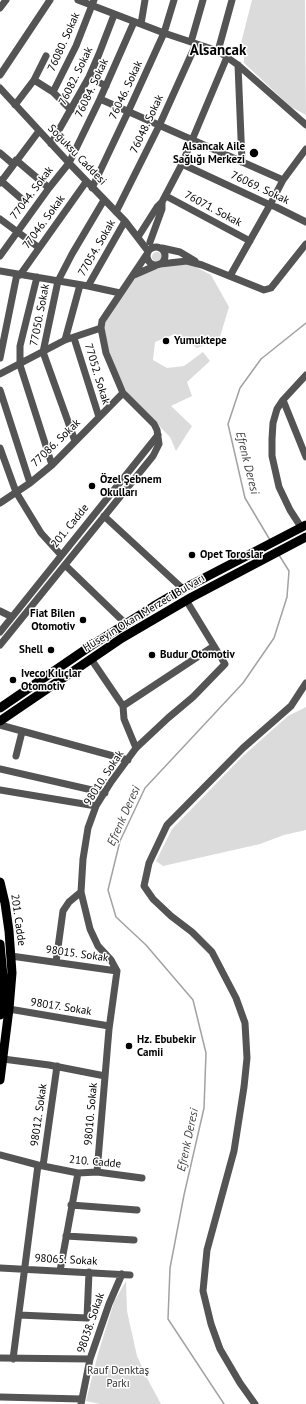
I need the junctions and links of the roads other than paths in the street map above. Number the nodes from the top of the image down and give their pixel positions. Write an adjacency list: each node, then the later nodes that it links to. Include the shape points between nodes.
1 (6, 0): 9 (street)
2 (50, 0): 18 (street)
3 (78, 0): 8 (street)
4 (145, 0): 11 (street, 76084. Sokak)
5 (174, 0): 12 (street, 76046. Sokak)
6 (203, 0): 13 (street, 76048. Sokak)
7 (232, 0): 14 (street)
8 (93, 3): 10 (street); 23 (street, 76080. Sokak, via 76,46)
9 (0, 8)
10 (114, 15): 11 (street); 19 (street, 76082. Sokak)
11 (138, 23): 12 (street); 21 (street, 76084. Sokak)
12 (164, 33): 13 (street); 27 (street, 76046. Sokak)
13 (193, 43): 14 (street); 29 (street, 76048. Sokak)
14 (218, 51): 16 (street)
15 (46, 56): 20 (street)
16 (227, 56): 17 (street); 31 (street)
17 (238, 65): 28 (street); 36 (street)
18 (0, 75)
19 (89, 77): 21 (street); 26 (street, 76082. Sokak)
20 (34, 80): 23 (street); 25 (street)
21 (106, 86): 24 (street, 76084. Sokak)
22 (0, 88): 25 (street, Soğuksu Caddesi)
23 (53, 92): 26 (street)
24 (100, 99): 27 (street); 37 (street, 76084. Sokak)
25 (15, 105): 30 (street, Soğuksu Caddesi)
26 (71, 110): 32 (street, 76082. Sokak)
27 (128, 112): 29 (street); 43 (street, 76046. Sokak)
28 (306, 125)
29 (159, 126): 31 (street); 48 (street, 76048. Sokak)
30 (39, 131): 32 (street, Soğuksu Caddesi); 35 (street)
31 (192, 140): 36 (street); 38 (street)
32 (51, 144): 37 (street, Soğuksu Caddesi)
33 (306, 149): 39 (street)
34 (0, 153): 35 (street)
35 (14, 162): 40 (street); 42 (street)
36 (242, 162): 39 (street)
37 (68, 163): 41 (street, Soğuksu Caddesi); 42 (street, 77044. Sokak)
38 (182, 164): 44 (street); 47 (street, 76069. Sokak)
39 (282, 180): 47 (street)
40 (0, 181): 46 (street)
41 (86, 182): 43 (street, Soğuksu Caddesi); 56 (street, 77046. Sokak)
42 (49, 188): 52 (street, 77044. Sokak)
43 (92, 188): 45 (street, Soğuksu Caddesi)
44 (164, 199): 53 (street); 54 (street, 76071. Sokak); 57 (street)
45 (104, 200): 48 (street, Soğuksu Caddesi); 67 (street, 77050. Sokak)
46 (24, 201)
47 (270, 205): 51 (street, 76069. Sokak); 54 (street)
48 (116, 212): 50 (street, Soğuksu Caddesi)
49 (0, 219): 52 (street)
50 (125, 221): 53 (street, Soğuksu Caddesi); 69 (street, 77054. Sokak)
51 (306, 222)
52 (17, 231): 56 (street); 59 (street, 77044. Sokak)
53 (138, 237): 57 (street)
54 (250, 241): 65 (street)
55 (306, 244): 65 (street, via 271,288 264,290)
56 (38, 248): 63 (street, 77046. Sokak)
57 (150, 248): 58 (street); 60 (street, via 148,260); 64 (street)
58 (162, 248): 60 (street, via 165,256 163,262); 61 (street, via 180,252)
59 (1, 253)
60 (158, 264): 61 (street, via 187,261); 64 (street)
61 (202, 265): 65 (street)
62 (0, 271): 63 (street)
63 (18, 274): 66 (street); 75 (street)
64 (134, 275): 70 (street)
65 (230, 276)
66 (37, 277): 67 (street); 76 (street, via 20,346)
67 (58, 281): 68 (street); 74 (street, 77050. Sokak)
68 (80, 285): 69 (street); 73 (street)
69 (88, 286): 70 (street)
70 (120, 294): 71 (street, via 102,321)
71 (101, 328): 72 (street); 80 (street, via 106,353)
72 (74, 338): 73 (street); 82 (street, 77052. Sokak)
73 (65, 340): 74 (street)
74 (43, 352): 76 (street); 84 (street, 77050. Sokak)
75 (0, 358)
76 (20, 365): 77 (street); 87 (street)
77 (0, 374)
78 (306, 375): 81 (street)
79 (0, 390): 88 (street)
80 (123, 393): 82 (street, 77086. Sokak); 83 (street, via 154,424)
81 (282, 400): 86 (street); 92 (street, via 277,408 274,423 272,456 279,487)
82 (99, 417): 84 (street, 77086. Sokak)
83 (158, 435): 91 (street, 201. Cadde, via 159,444 152,456); 94 (street, 201. Cadde)
84 (75, 441): 87 (street, 77086. Sokak)
85 (0, 448): 89 (street)
86 (306, 457)
87 (52, 465): 88 (street, 77086. Sokak)
88 (30, 484): 89 (street, 77086. Sokak)
89 (16, 492): 90 (street, 77086. Sokak); 94 (street, via 41,533)
90 (0, 503)
91 (104, 516): 95 (street, 201. Cadde); 96 (street)
92 (301, 528): 96 (main road, Hüseyin Okan Merzeci Bulvarı)
93 (304, 538): 97 (main road, Hüseyin Okan Merzeci Bulvarı)
94 (61, 555): 99 (street, 201. Cadde)
95 (65, 565): 100 (street); 102 (street, 201. Cadde)
96 (183, 589): 100 (main road, Hüseyin Okan Merzeci Bulvarı)
97 (186, 600): 103 (street); 104 (main road, Hüseyin Okan Merzeci Bulvarı)
98 (0, 611): 99 (street)
99 (12, 617): 101 (street, 201. Cadde)
100 (126, 624): 107 (main road, Hüseyin Okan Merzeci Bulvarı)
101 (0, 632)
102 (0, 645)
103 (214, 646): 106 (street); 111 (street, 98010. Sokak, via 225,664 193,697)
104 (90, 659): 106 (street); 108 (main road, Hüseyin Okan Merzeci Bulvarı)
105 (306, 683): 152 (street, via 291,706 243,748 166,825 149,864 144,886 153,899 212,952 236,998 245,1023 247,1058 234,1151 207,1250 203,1291 220,1349)
106 (123, 706): 111 (street, via 124,719)
107 (0, 708)
108 (0, 721)
109 (0, 725): 110 (street)
110 (22, 732): 112 (street); 113 (street)
111 (136, 748): 113 (street, 98010. Sokak)
112 (16, 756)
113 (128, 760): 116 (street, 98010. Sokak)
114 (0, 769): 116 (street)
115 (0, 790): 117 (street)
116 (105, 793): 117 (street, 98010. Sokak)
117 (96, 806): 119 (street, 98010. Sokak, via 88,828)
118 (0, 882): 121 (main road, 201. Cadde)
119 (81, 892): 122 (street, via 63,911); 123 (street, 98010. Sokak, via 90,929 98,946)
120 (0, 944): 124 (main road, 201. Cadde)
121 (11, 956): 122 (street, 98015. Sokak); 125 (main road, 201. Cadde)
122 (56, 962): 123 (street, 98015. Sokak)
123 (116, 971): 126 (street, 98010. Sokak)
124 (1, 976): 125 (main road, 201. Cadde)
125 (3, 1009): 126 (street, 98017. Sokak); 127 (main road, 201. Cadde)
126 (109, 1026): 129 (street, 98010. Sokak)
127 (3, 1059): 128 (street); 130 (main road, 201. Cadde)
128 (57, 1066): 129 (street); 132 (street, 98012. Sokak)
129 (105, 1076): 133 (street, 98010. Sokak)
130 (0, 1080)
131 (0, 1155): 132 (street, 210. Cadde)
132 (41, 1166): 134 (street, 210. Cadde); 141 (street, 98012. Sokak)
133 (97, 1172): 134 (street, 210. Cadde); 135 (street, 210. Cadde)
134 (78, 1173): 136 (street)
135 (142, 1178)
136 (71, 1205): 137 (street); 138 (street)
137 (137, 1210)
138 (66, 1236): 139 (street); 142 (street)
139 (134, 1240)
140 (0, 1268): 141 (street, 98065. Sokak)
141 (25, 1269): 142 (street, 98065. Sokak); 146 (street, 98012. Sokak)
142 (60, 1271): 143 (street, 98065. Sokak)
143 (89, 1272): 144 (street, 98065. Sokak); 146 (street, via 87,1318)
144 (122, 1274): 145 (street, 98065. Sokak); 149 (street, 98038. Sokak)
145 (130, 1275)
146 (19, 1315): 148 (street, 98012. Sokak)
147 (0, 1358): 148 (street)
148 (13, 1359): 149 (street)
149 (90, 1359): 151 (street, 98038. Sokak)
150 (0, 1396): 151 (street)
151 (82, 1401)
152 (255, 1404)

